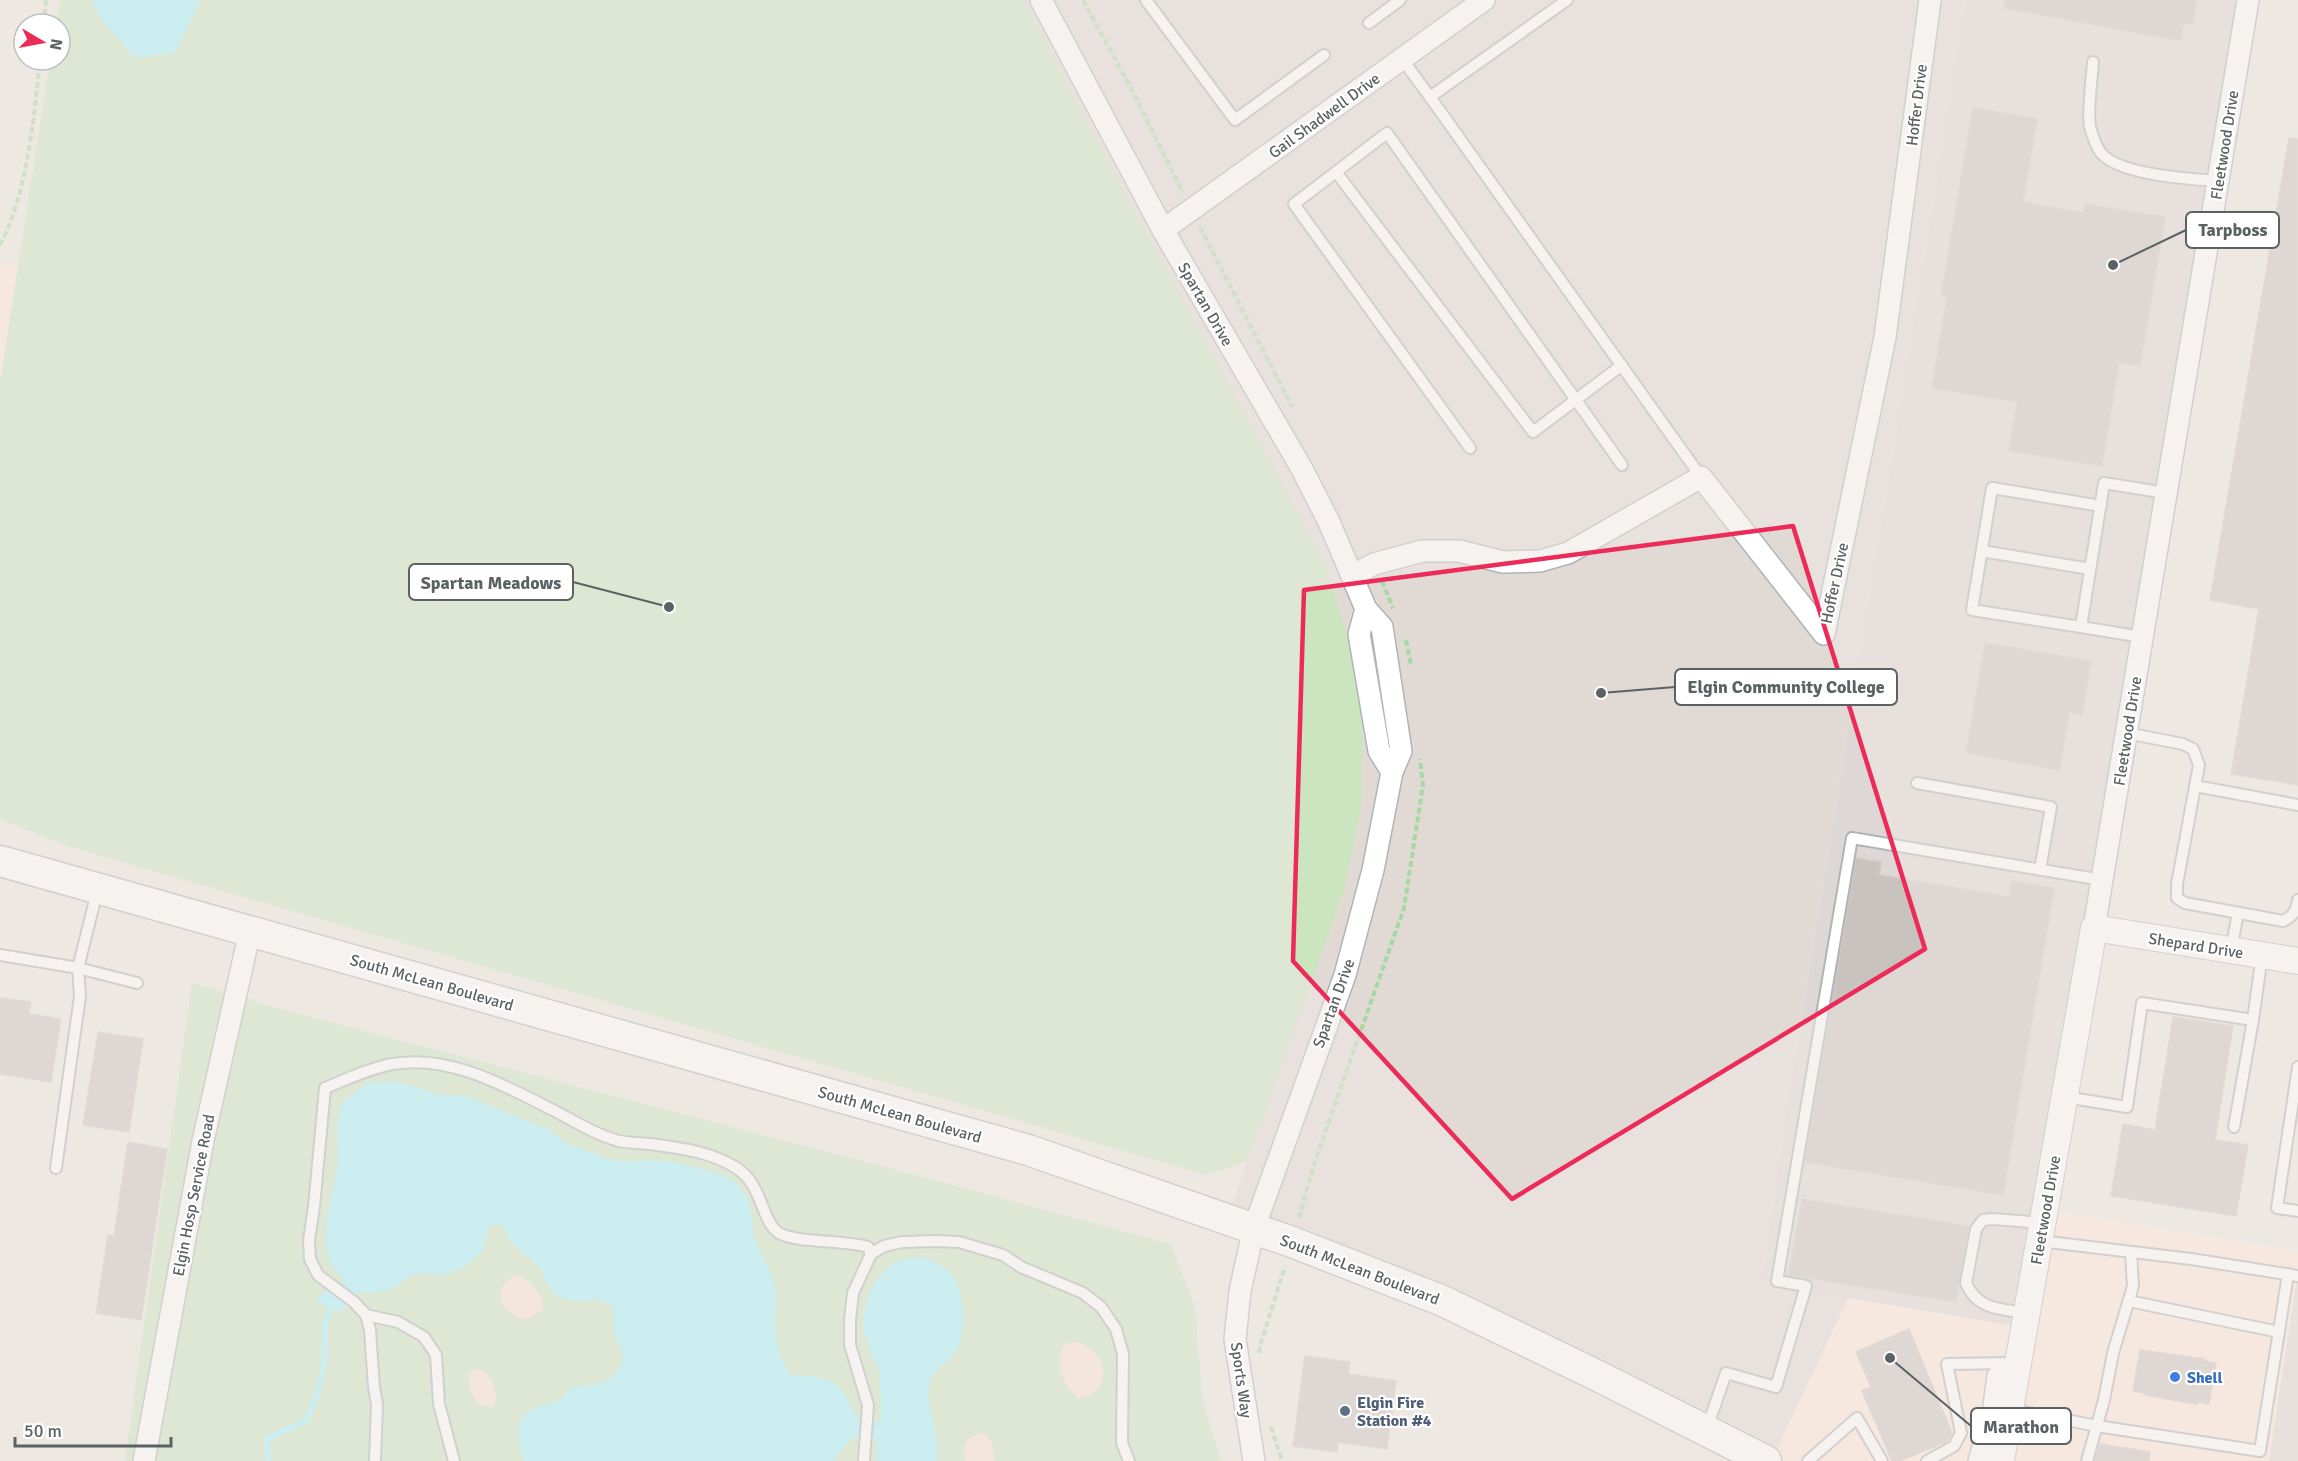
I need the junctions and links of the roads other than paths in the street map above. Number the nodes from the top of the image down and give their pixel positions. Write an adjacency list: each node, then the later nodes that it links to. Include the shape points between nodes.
1 (1041, 0): 15 (street, Spartan Drive)
2 (1146, 0): 9 (lane, via 1235,120)
3 (1400, 0): 8 (lane)
4 (1484, 0): 10 (street, Gail Shadwell Drive)
5 (1566, 0): 12 (lane)
6 (1930, 0): 20 (street, Hoffer Drive, via 1885,337 1824,634)
7 (2248, 0): 14 (street, Fleetwood Drive)
8 (1369, 23)
9 (1324, 55)
10 (1402, 59): 12 (lane); 15 (street, Gail Shadwell Drive)
11 (2093, 62): 14 (lane, via 2090,126 2101,153 2116,164 2148,173)
12 (1430, 97): 16 (lane)
13 (1336, 172): 17 (lane, via 1533,432); 17 (lane, via 1386,134); 18 (lane, via 1294,204)
14 (2218, 181): 21 (street, Fleetwood Drive)
15 (1163, 230): 25 (street, Spartan Drive, via 1302,469)
16 (1622, 365): 17 (lane); 20 (lane)
17 (1575, 401): 19 (lane)
18 (1470, 448)
19 (1622, 465)
20 (1701, 477): 25 (street, via 1568,553 1540,561 1503,562 1459,550 1422,551 1374,564)
21 (2166, 493): 22 (lane, via 2104,483); 27 (street, Fleetwood Drive)
22 (2101, 506): 23 (lane, via 1992,488); 24 (lane)
23 (1982, 551): 24 (lane); 26 (lane, via 1972,610)
24 (2090, 569): 26 (lane)
25 (1352, 576): 52 (street, Spartan Drive, via 1366,609 1382,627 1401,751 1392,772 1373,870 1345,975)
26 (2080, 627): 27 (lane)
27 (2142, 637): 28 (street, Fleetwood Drive)
28 (2126, 733): 30 (lane, via 2193,748 2199,765); 34 (street, Fleetwood Drive)
29 (1917, 783): 33 (lane, via 2051,807)
30 (2195, 786): 31 (lane); 37 (lane, via 2177,898)
31 (2298, 805)
32 (0, 861): 35 (main road, South McLean Boulevard)
33 (2040, 870): 34 (lane); 64 (lane, via 1852,838 1777,1281 1806,1286 1776,1387 1726,1373)
34 (2102, 880): 38 (street, Fleetwood Drive)
35 (98, 888): 39 (main road, South McLean Boulevard); 44 (lane)
36 (2298, 900): 37 (lane, via 2292,916 2283,921)
37 (2238, 913): 40 (lane)
38 (2094, 928): 40 (street, Shepard Drive); 48 (street, Fleetwood Drive)
39 (250, 931): 52 (main road, South McLean Boulevard, via 1028,1150); 66 (street, Elgin Hosp Service Road, via 203,1141)
40 (2231, 950): 42 (street, Shepard Drive)
41 (0, 955): 44 (lane)
42 (2262, 955): 43 (street, Shepard Drive); 46 (lane)
43 (2298, 961)
44 (78, 968): 45 (lane); 50 (lane, via 80,996)
45 (137, 983)
46 (2253, 1020): 48 (lane, via 2142,1003 2127,1107); 49 (lane)
47 (2298, 1067): 51 (lane, via 2277,1208)
48 (2064, 1097): 53 (street, Fleetwood Drive)
49 (2234, 1127)
50 (56, 1168)
51 (2298, 1211)
52 (1254, 1228): 64 (main road, South McLean Boulevard, via 1443,1301); 71 (street, Sports Way, via 1240,1291 1235,1339)
53 (2041, 1232): 54 (lane); 58 (street, Fleetwood Drive); 58 (lane, via 1993,1218 1983,1220 1976,1230 1966,1283 1984,1306)
54 (2131, 1252): 56 (lane); 57 (lane, via 2133,1286)
55 (871, 1254): 59 (lane, via 868,1247 857,1244 788,1237 777,1232 751,1180 718,1157 619,1141 483,1077 451,1067 424,1062 393,1064 325,1088 310,1259 318,1275); 69 (lane, via 853,1293 850,1320 850,1345 865,1391 868,1418); 70 (lane, via 902,1242 959,1242 1003,1255 1021,1267 1083,1293 1101,1307 1116,1329 1123,1354 1122,1443)
56 (2293, 1275): 60 (lane)
57 (2129, 1301): 60 (lane); 63 (lane)
58 (2027, 1313): 61 (street, Fleetwood Drive)
59 (366, 1315): 67 (lane, via 377,1404); 68 (lane, via 398,1322 424,1337 436,1355 439,1404)
60 (2279, 1332): 65 (lane)
61 (2018, 1363): 62 (street, Fleetwood Drive); 75 (lane, via 1947,1364 1961,1433 1954,1446); 76 (street, via 1998,1376 1993,1413)
62 (2010, 1409): 63 (lane); 77 (street, Fleetwood Drive)
63 (2097, 1426): 65 (lane); 78 (lane)
64 (1706, 1431): 72 (main road, South McLean Boulevard)
65 (2260, 1456)
66 (144, 1461)
67 (375, 1461)
68 (454, 1461)
69 (864, 1461)
70 (1129, 1461)
71 (1254, 1461)
72 (1766, 1461)
73 (1808, 1461): 74 (lane, via 1857,1418)
74 (1882, 1461)
75 (1927, 1461)
76 (1979, 1461)
77 (2001, 1461)
78 (2087, 1461)

